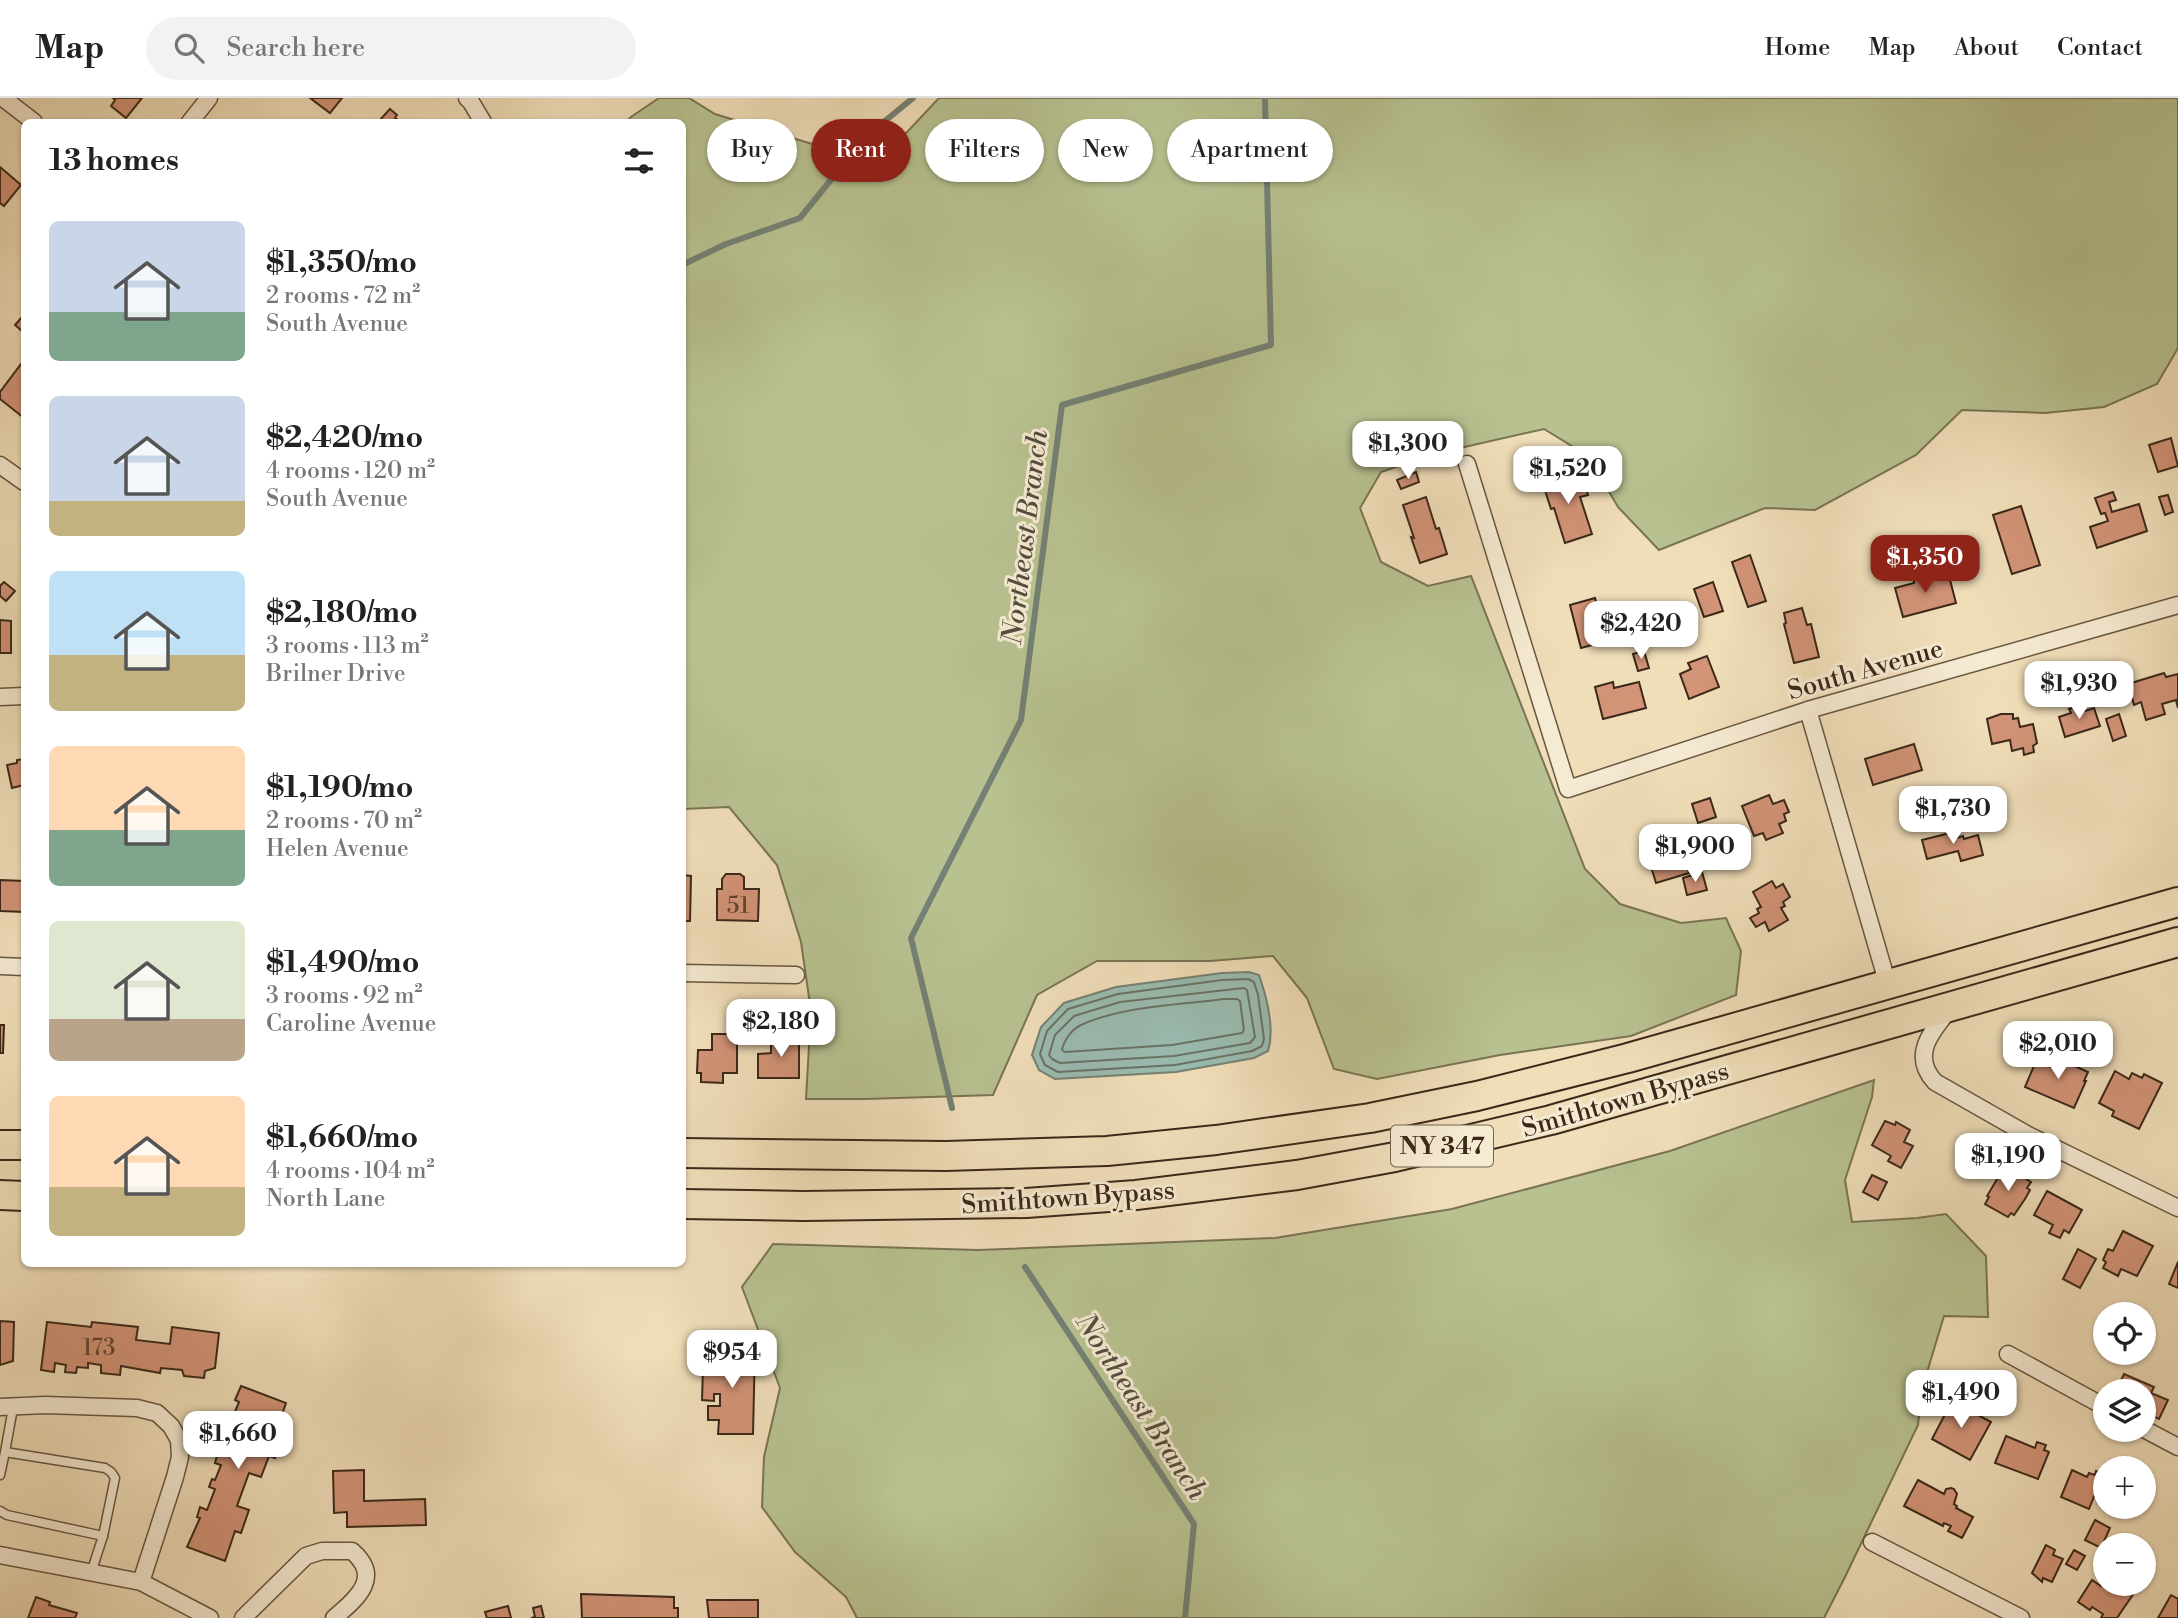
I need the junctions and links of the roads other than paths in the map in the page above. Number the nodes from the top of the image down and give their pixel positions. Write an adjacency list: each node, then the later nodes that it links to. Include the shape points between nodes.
1 (3, 98): 4 (street)
2 (209, 98): 5 (street)
3 (467, 98): 6 (street)
4 (30, 119)
5 (192, 119)
6 (481, 119)
7 (1467, 464): 13 (street, South Avenue, via 1568,789)
8 (0, 465): 9 (street)
9 (21, 480)
10 (2178, 605): 13 (street, South Avenue)
11 (21, 696): 12 (street)
12 (0, 697)
13 (1808, 710): 20 (street)
14 (2178, 902): 20 (highway, Smithtown Bypass / NY 347)
15 (2178, 942): 21 (highway, Smithtown Bypass / NY 347)
16 (0, 966): 17 (street)
17 (21, 967)
18 (686, 973): 19 (street)
19 (796, 975)
20 (1888, 985): 24 (highway, Smithtown Bypass / NY 347, via 1530,1083 1293,1130 1052,1153)
21 (1953, 1006): 27 (highway, Smithtown Bypass / NY 347, via 1525,1127 1297,1175 1026,1203); 28 (street, via 1926,1043 1927,1070 1935,1082 2028,1135)
22 (0, 1145): 23 (highway)
23 (21, 1145)
24 (686, 1153)
25 (0, 1195): 26 (highway)
26 (21, 1196)
27 (686, 1204)
28 (2178, 1208)
29 (2008, 1354): 30 (street)
30 (2093, 1400)
31 (7, 1407): 34 (lane); 41 (street, via 137,1408 157,1413 171,1426 179,1440 180,1457)
32 (2156, 1435): 33 (street)
33 (2178, 1447)
34 (5, 1452): 35 (lane); 37 (lane, via 111,1472 115,1478)
35 (0, 1475)
36 (0, 1511): 37 (lane)
37 (103, 1536): 40 (lane)
38 (1872, 1542): 45 (street)
39 (0, 1555): 40 (street)
40 (91, 1573): 41 (street)
41 (141, 1582): 42 (street)
42 (210, 1618)
43 (243, 1618): 44 (street, via 306,1556 352,1551 364,1566 364,1586)
44 (334, 1618)
45 (2021, 1618)

